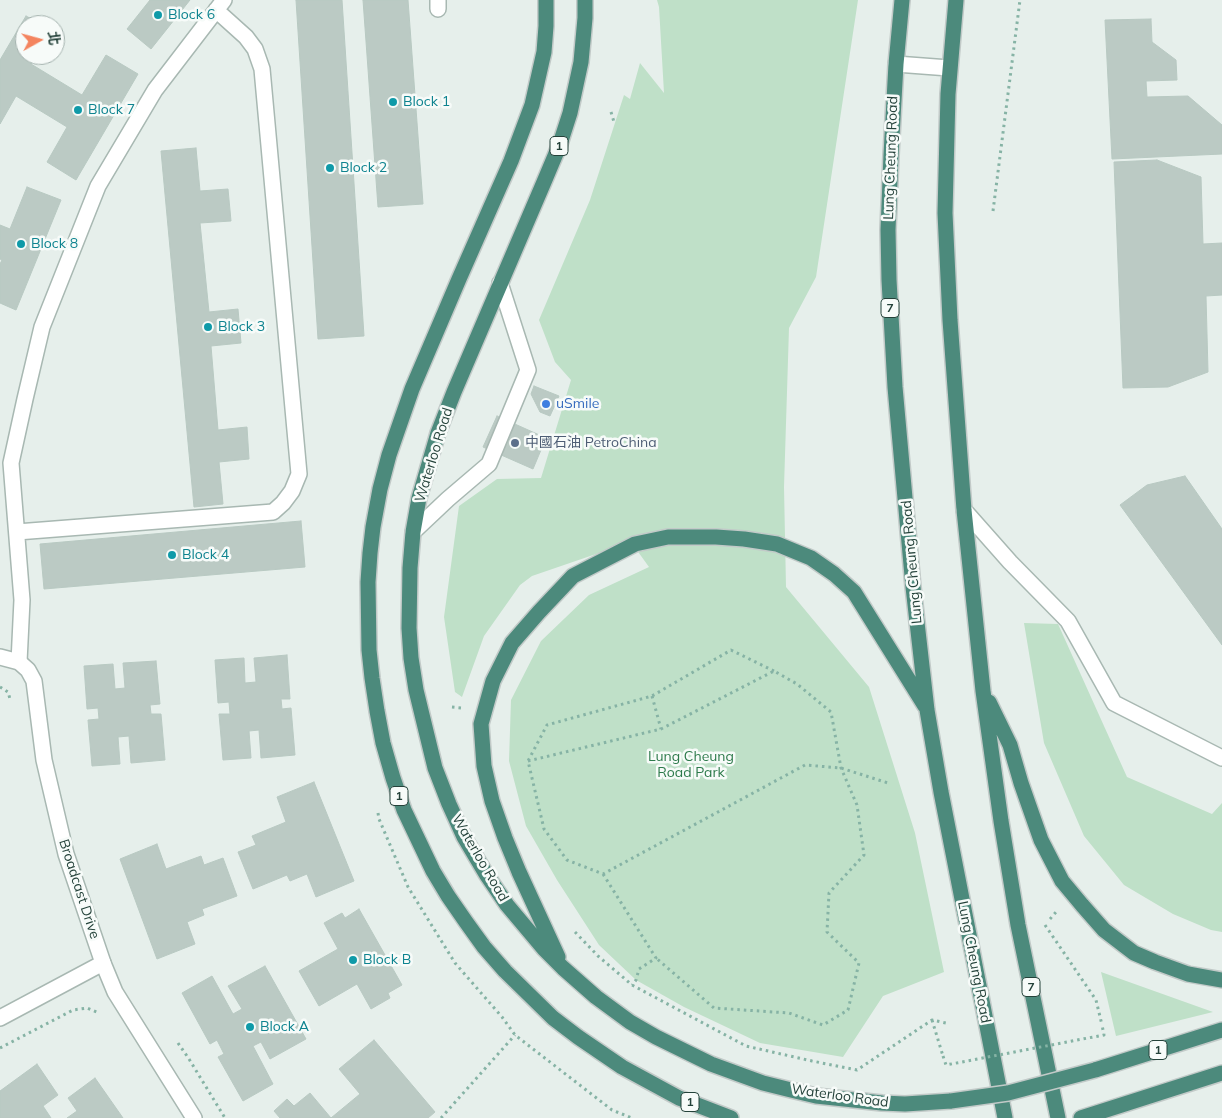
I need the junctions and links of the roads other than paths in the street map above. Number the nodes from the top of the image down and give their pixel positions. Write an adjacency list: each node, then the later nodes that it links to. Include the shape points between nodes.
1 (546, 0): 24 (highway, 1, via 544,52 532,105 412,389 380,489 368,582 369,650 377,711 383,743 404,810 429,864 484,947 553,1018 598,1052 680,1098)
2 (585, 0): 8 (highway, Waterloo Road / 1, via 581,62 570,113)
3 (902, 0): 6 (highway, Lung Cheung Road / 7)
4 (956, 0): 7 (highway, 7)
5 (220, 5): 10 (street, via 155,90 98,186 42,327 11,463); 10 (street, via 255,49 262,69 298,474 292,491 273,512)
6 (896, 64): 7 (street); 15 (highway, Lung Cheung Road / 7, via 888,230 891,333)
7 (950, 68): 9 (highway, 7, via 945,213)
8 (500, 283): 11 (highway, Waterloo Road / 1, via 438,433); 11 (street, via 528,370 489,464)
9 (964, 510): 14 (highway, 7); 16 (street, via 1068,621 1114,703)
10 (17, 532): 13 (street, via 22,600)
11 (413, 532): 18 (highway, Waterloo Road / 1, via 409,600 411,658 435,768 448,804 486,874 528,931)
12 (0, 656): 13 (street)
13 (19, 662): 17 (street, Broadcast Drive, via 34,681 44,760 58,826)
14 (983, 690): 19 (highway, via 1010,745 1041,840 1062,881 1104,930 1134,953 1188,974); 26 (highway, 7, via 1018,925)
15 (927, 710): 18 (highway, via 854,592 811,558 777,544 716,537 668,537 635,544 573,576 512,643 493,681 481,724 484,766 492,801 519,872); 25 (highway, Lung Cheung Road / 7)
16 (1222, 758)
17 (103, 963): 20 (street); 23 (street, Broadcast Drive, via 115,992)
18 (563, 968): 21 (highway, Waterloo Road / 1, bridge, via 630,1022 711,1064 791,1090 882,1103 979,1098 1031,1087)
19 (1222, 980)
20 (0, 1018)
21 (1222, 1030)
22 (1222, 1073): 27 (highway)
23 (194, 1118)
24 (731, 1118)
25 (1005, 1118)
26 (1058, 1118)
27 (1080, 1118)

